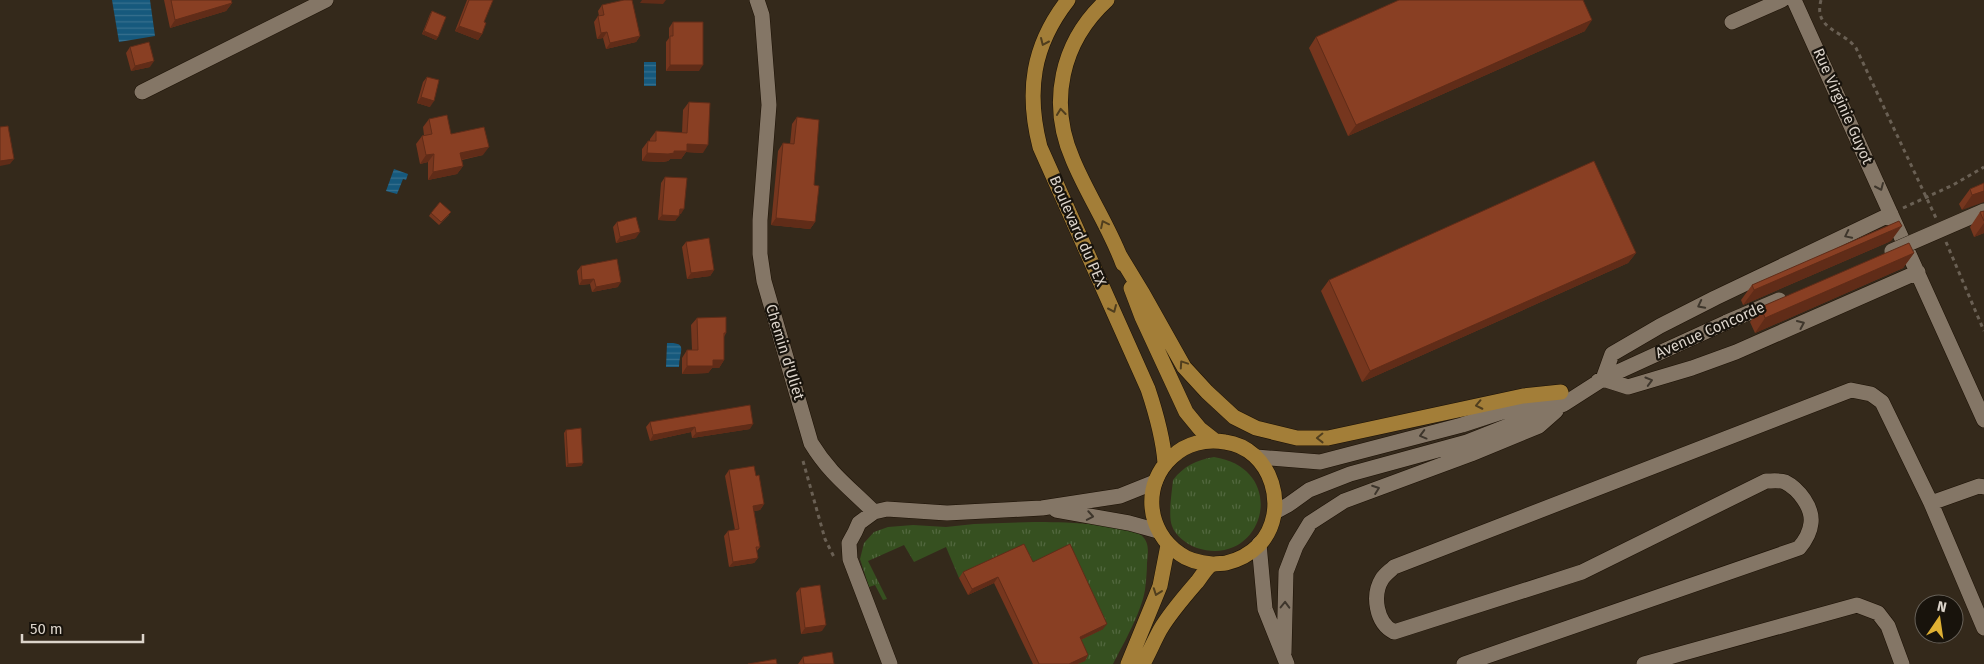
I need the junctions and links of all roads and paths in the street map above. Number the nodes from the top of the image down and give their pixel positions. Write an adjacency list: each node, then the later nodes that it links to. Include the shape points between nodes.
1 (326, 0): 9 (street)
2 (757, 0): 32 (street, Chemin d'Uliet, via 762,15 768,105 760,220 764,281 811,443 840,481)
3 (1068, 0): 27 (main road, Boulevard du PEX, one-way to 27, via 1039,52 1033,78 1034,124 1040,147 1148,389 1158,420)
4 (1107, 0): 16 (main road, Boulevard du PEX, one-way to 4, via 1072,159 1060,107 1064,70 1071,48 1090,17)
5 (1782, 0): 8 (street)
6 (1794, 0): 13 (street, Rue Virginie Guyot, one-way to 13)
7 (1821, 0): 11 (path, via 1823,22 1856,48)
8 (1732, 22)
9 (142, 92)
10 (1984, 167): 11 (path)
11 (1927, 197): 13 (path); 14 (path)
12 (1984, 211): 17 (street, bridge)
13 (1892, 214): 18 (street, Rue Virginie Guyot); 21 (street, Avenue Concorde, one-way to 21, via 1660,326 1612,354)
14 (1938, 224)
15 (1942, 233): 20 (path)
16 (1120, 256): 22 (main road, one-way to 16, via 1523,396 1328,438 1297,438 1256,428 1234,417 1184,367); 24 (main road, Boulevard du PEX, via 1142,317 1186,412)
17 (1874, 259)
18 (1918, 272): 21 (street, Avenue Concorde, one-way to 18, via 1628,387 1692,368); 23 (street, Rue Virginie Guyot)
19 (1791, 294): 21 (street, Avenue Concorde, bridge)
20 (1984, 331)
21 (1603, 379): 22 (street, Avenue Concorde)
22 (1563, 398): 26 (street, Avenue Concorde, one-way to 26, via 1320,462); 33 (street, Avenue Concorde, via 1467,442 1350,474 1308,490); 40 (street, one-way to 22, via 1286,572 1310,523 1344,500 1539,426)
23 (1984, 420)
24 (1214, 440): 26 (main road, via 1236,445); 27 (main road, via 1187,446)
25 (802, 455): 38 (path, via 825,539)
26 (1256, 458): 33 (main road, via 1272,482)
27 (1165, 463): 28 (main road)
28 (1155, 482): 31 (street, via 1120,496); 34 (main road, via 1151,506)
29 (1982, 483): 30 (street)
30 (1931, 503): 39 (street); 44 (street, via 1882,402 1871,394 1851,390 1394,567 1382,579 1376,597 1380,618 1394,632 1582,572 1766,480 1784,481 1797,490 1808,507 1811,523 1799,548)
31 (1042, 508): 32 (street, via 947,513 887,509); 34 (street, one-way to 34)
32 (874, 512): 41 (street, via 859,523 854,532 849,543 850,559)
33 (1275, 512): 35 (main road)
34 (1158, 531): 36 (main road)
35 (1259, 544): 37 (main road, via 1238,560); 40 (street, via 1265,609)
36 (1168, 545): 37 (main road, via 1196,562); 42 (main road, one-way to 42, via 1160,586)
37 (1212, 564): 43 (main road, via 1160,630)
38 (837, 565)
39 (1984, 628)
40 (1286, 659)
41 (890, 664)
42 (1128, 664)
43 (1143, 664)
44 (1464, 664)
45 (1644, 664): 46 (street, via 1857,605 1878,614 1888,626)
46 (1902, 664)

